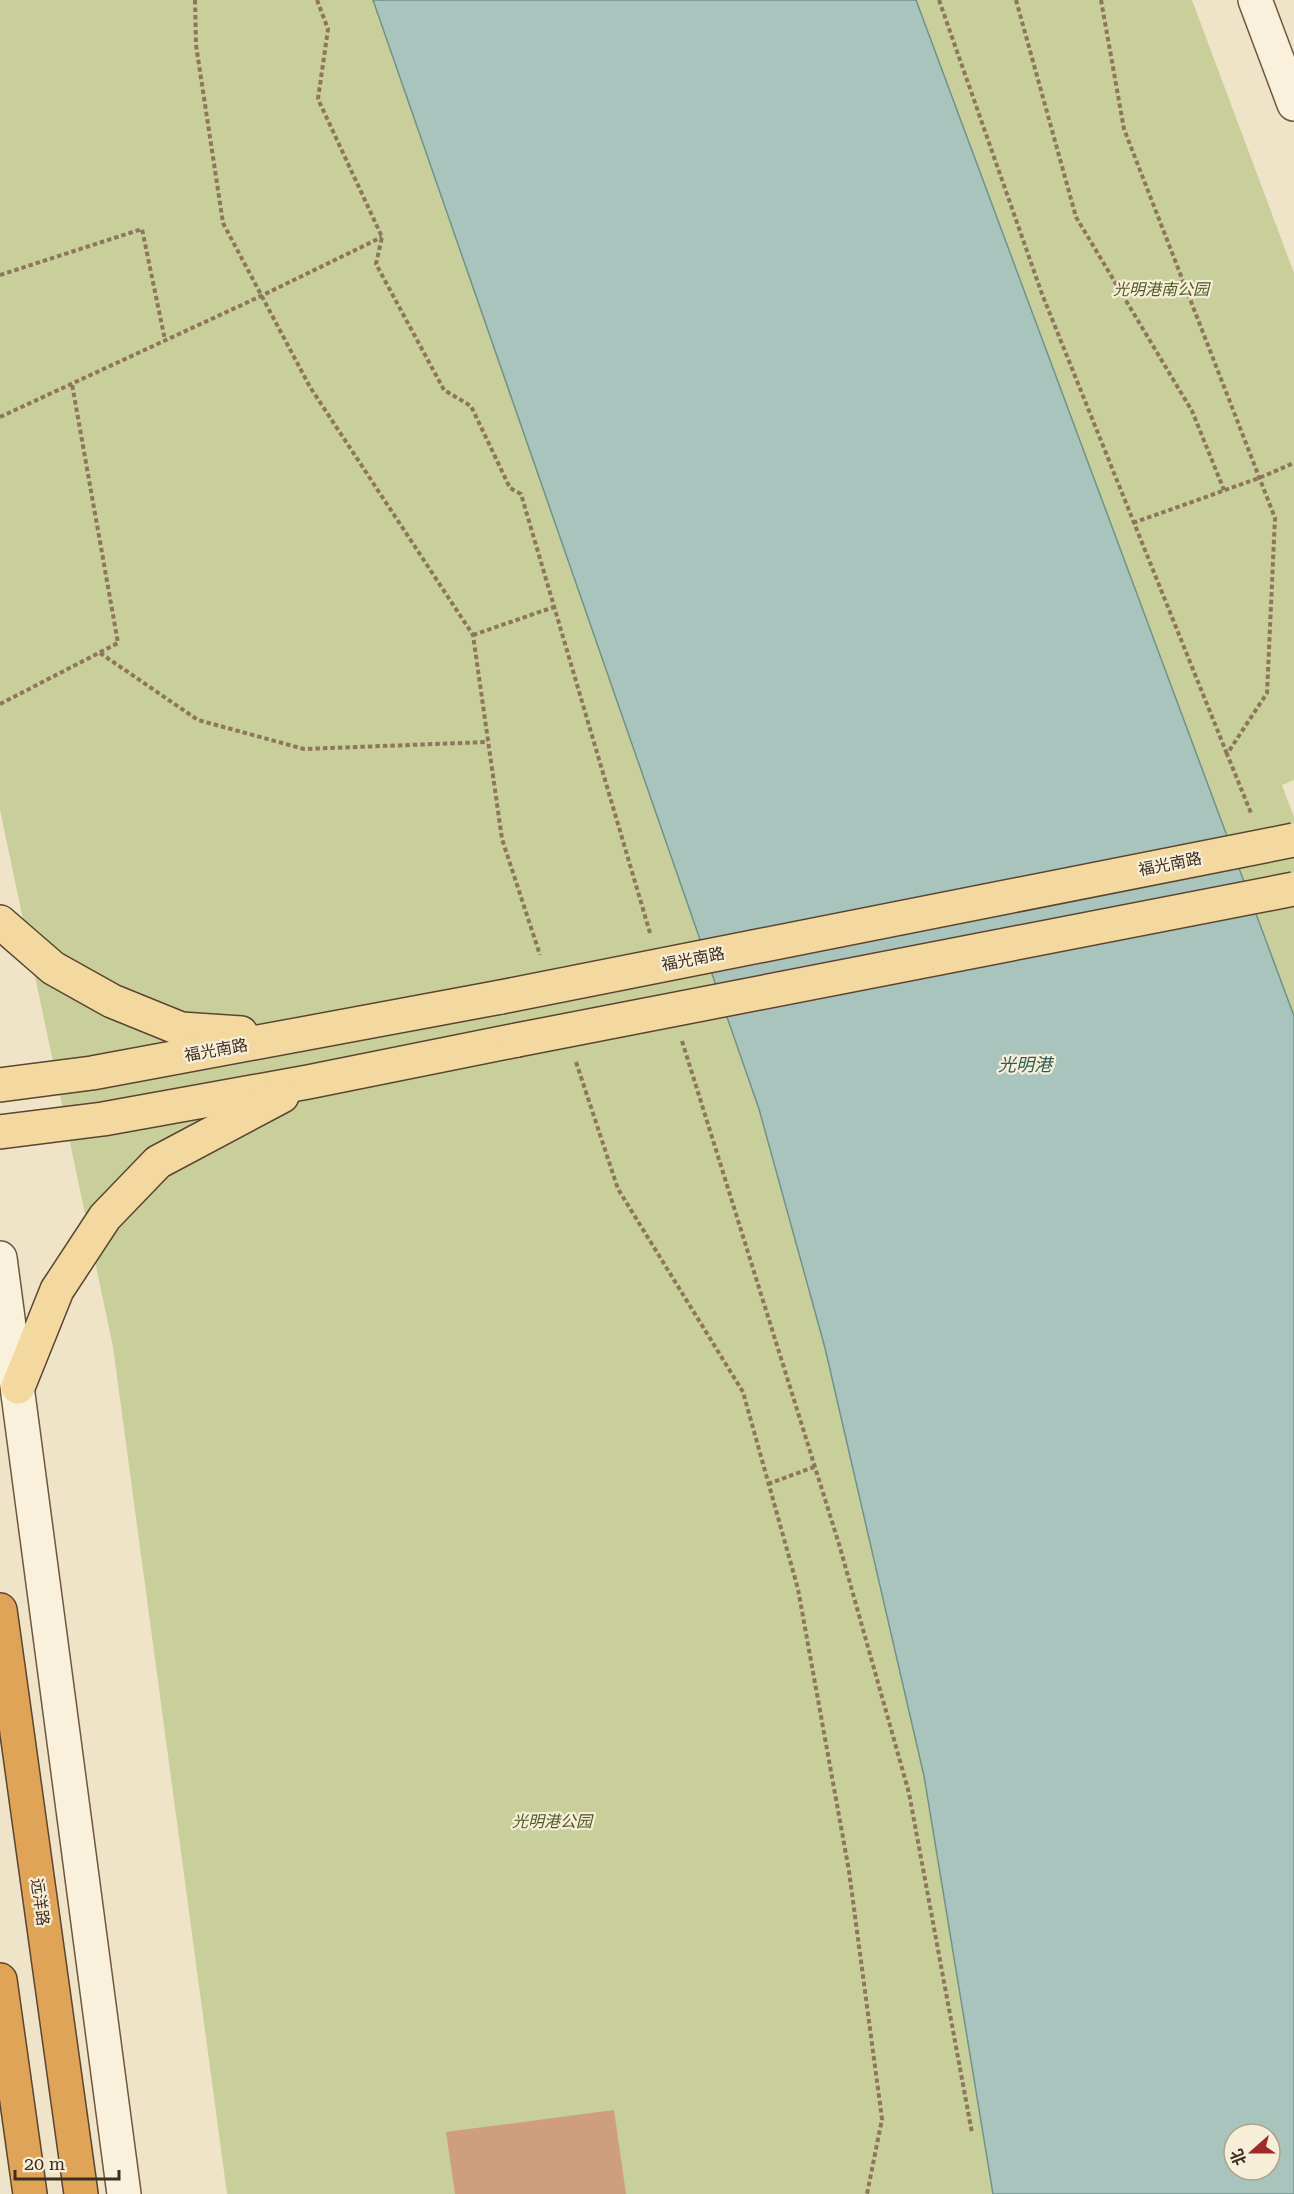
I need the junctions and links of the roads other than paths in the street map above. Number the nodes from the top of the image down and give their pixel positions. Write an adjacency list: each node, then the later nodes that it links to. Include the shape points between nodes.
1 (1255, 0): 2 (main road)
2 (1294, 104)
3 (1294, 840): 6 (main road, 福光南路, bridge)
4 (1294, 889): 7 (main road, bridge)
5 (0, 922): 6 (main road, via 53,968 112,1001 181,1029)
6 (297, 1036): 8 (main road, 福光南路, via 92,1073)
7 (308, 1082): 9 (main road, via 103,1119); 11 (main road, via 158,1162 112,1209 57,1290)
8 (0, 1085)
9 (0, 1132)
10 (0, 1258): 11 (main road)
11 (18, 1387): 16 (main road)
12 (0, 1610): 15 (highway, 远洋路)
13 (0, 1980): 14 (highway)
14 (30, 2194)
15 (81, 2194)
16 (123, 2194)

